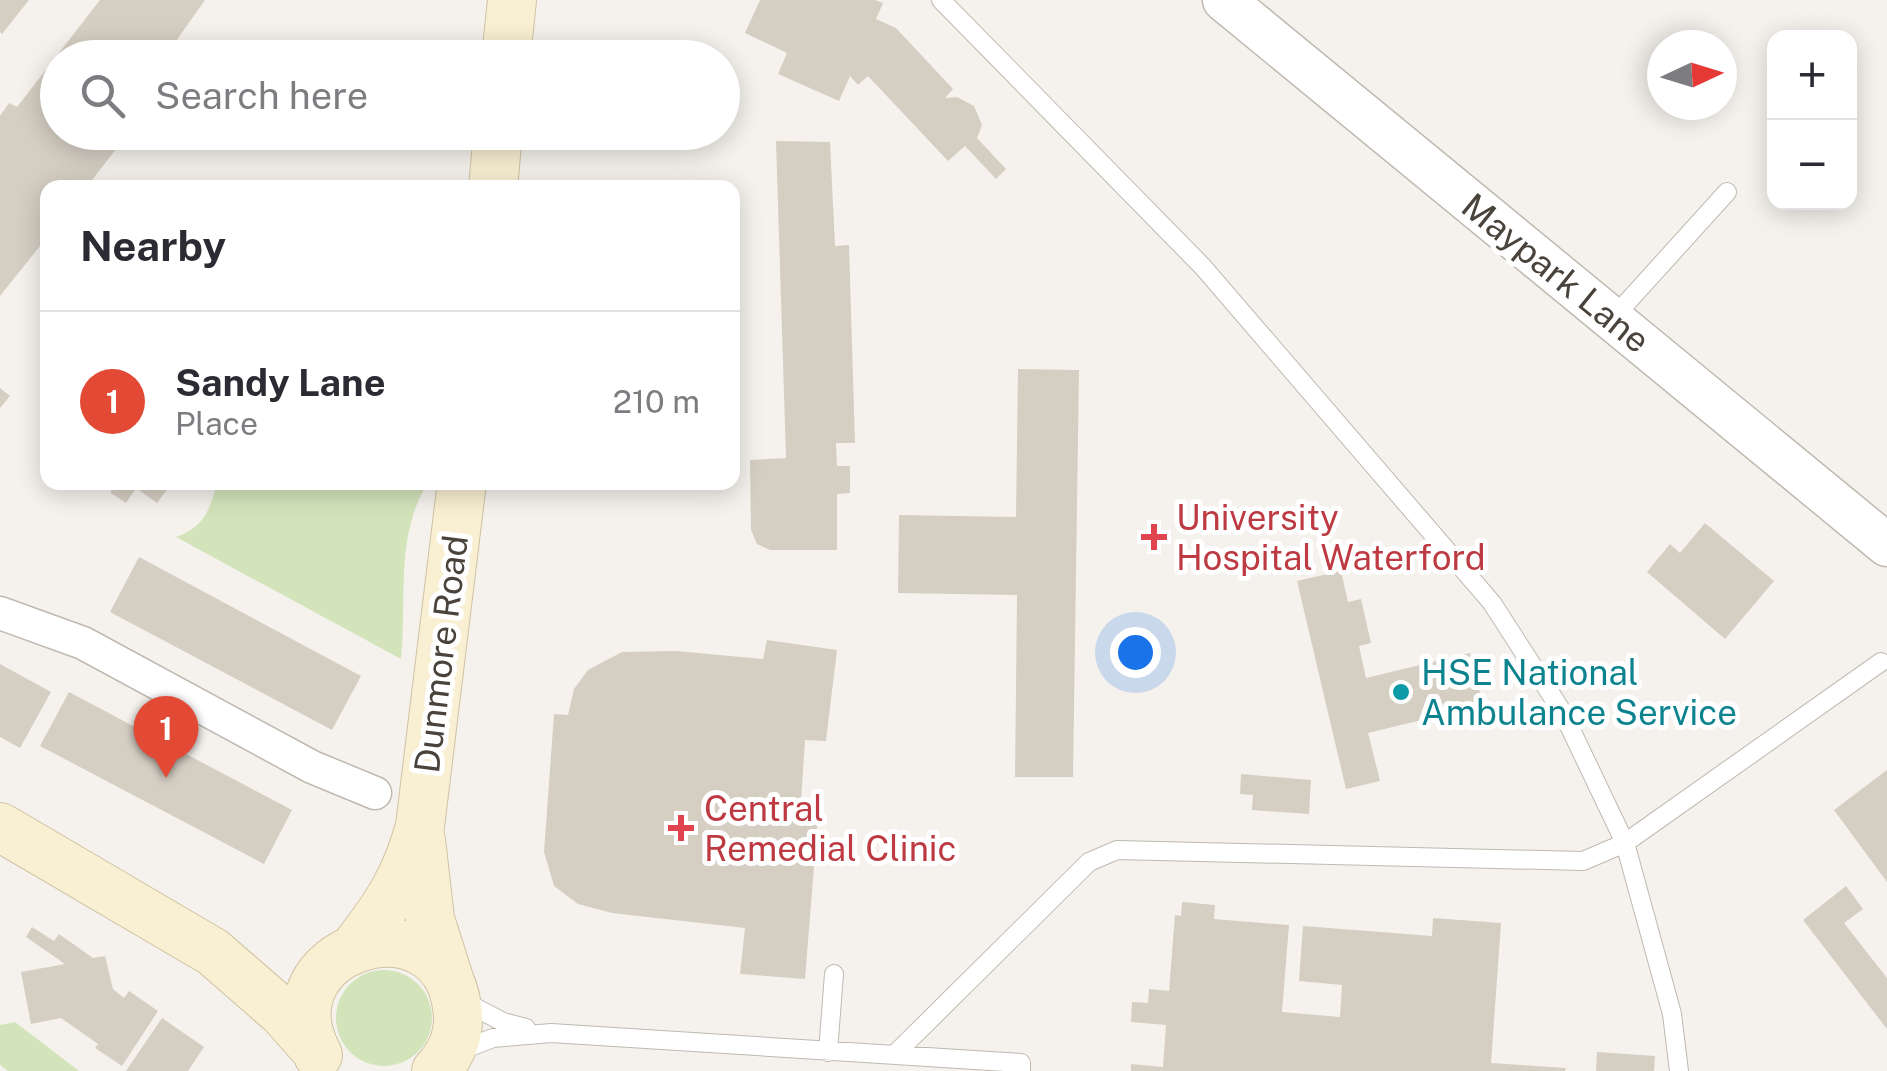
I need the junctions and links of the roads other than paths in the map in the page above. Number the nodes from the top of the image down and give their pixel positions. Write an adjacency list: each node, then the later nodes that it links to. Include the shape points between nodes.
1 (512, 0): 4 (main road)
2 (941, 0): 16 (lane, via 1203,268 1492,603 1563,714)
3 (1224, 0): 8 (street, Maypark Lane)
4 (508, 40)
5 (496, 150): 6 (main road)
6 (494, 180)
7 (1727, 192): 8 (lane)
8 (1612, 320): 10 (street, Maypark Lane)
9 (461, 490): 14 (main road, Dunmore Road)
10 (1887, 545)
11 (0, 613): 13 (street, via 83,643 312,767)
12 (1881, 662): 16 (lane)
13 (375, 792)
14 (420, 826): 17 (main road, Dunmore Road, via 394,897); 20 (main road, Dunmore Road, via 430,918)
15 (0, 827): 18 (main road)
16 (1625, 843): 22 (lane, via 1583,861 1117,850 1089,862); 28 (lane, via 1672,1014)
17 (349, 950): 18 (main road, via 282,965); 20 (main road, via 374,942 409,946 438,965); 25 (main road, Dunmore Road, via 316,981 310,998 307,1016)
18 (213, 952): 25 (main road, via 282,1013)
19 (834, 974): 23 (lane)
20 (453, 990): 21 (lane, via 503,1022); 26 (main road, via 458,1028)
21 (551, 1033): 23 (lane); 26 (lane, via 493,1038)
22 (894, 1055): 23 (lane); 24 (lane)
23 (816, 1058)
24 (921, 1064): 27 (lane, via 1021,1063)
25 (325, 1065)
26 (440, 1066)
27 (1020, 1071)
28 (1678, 1071)

